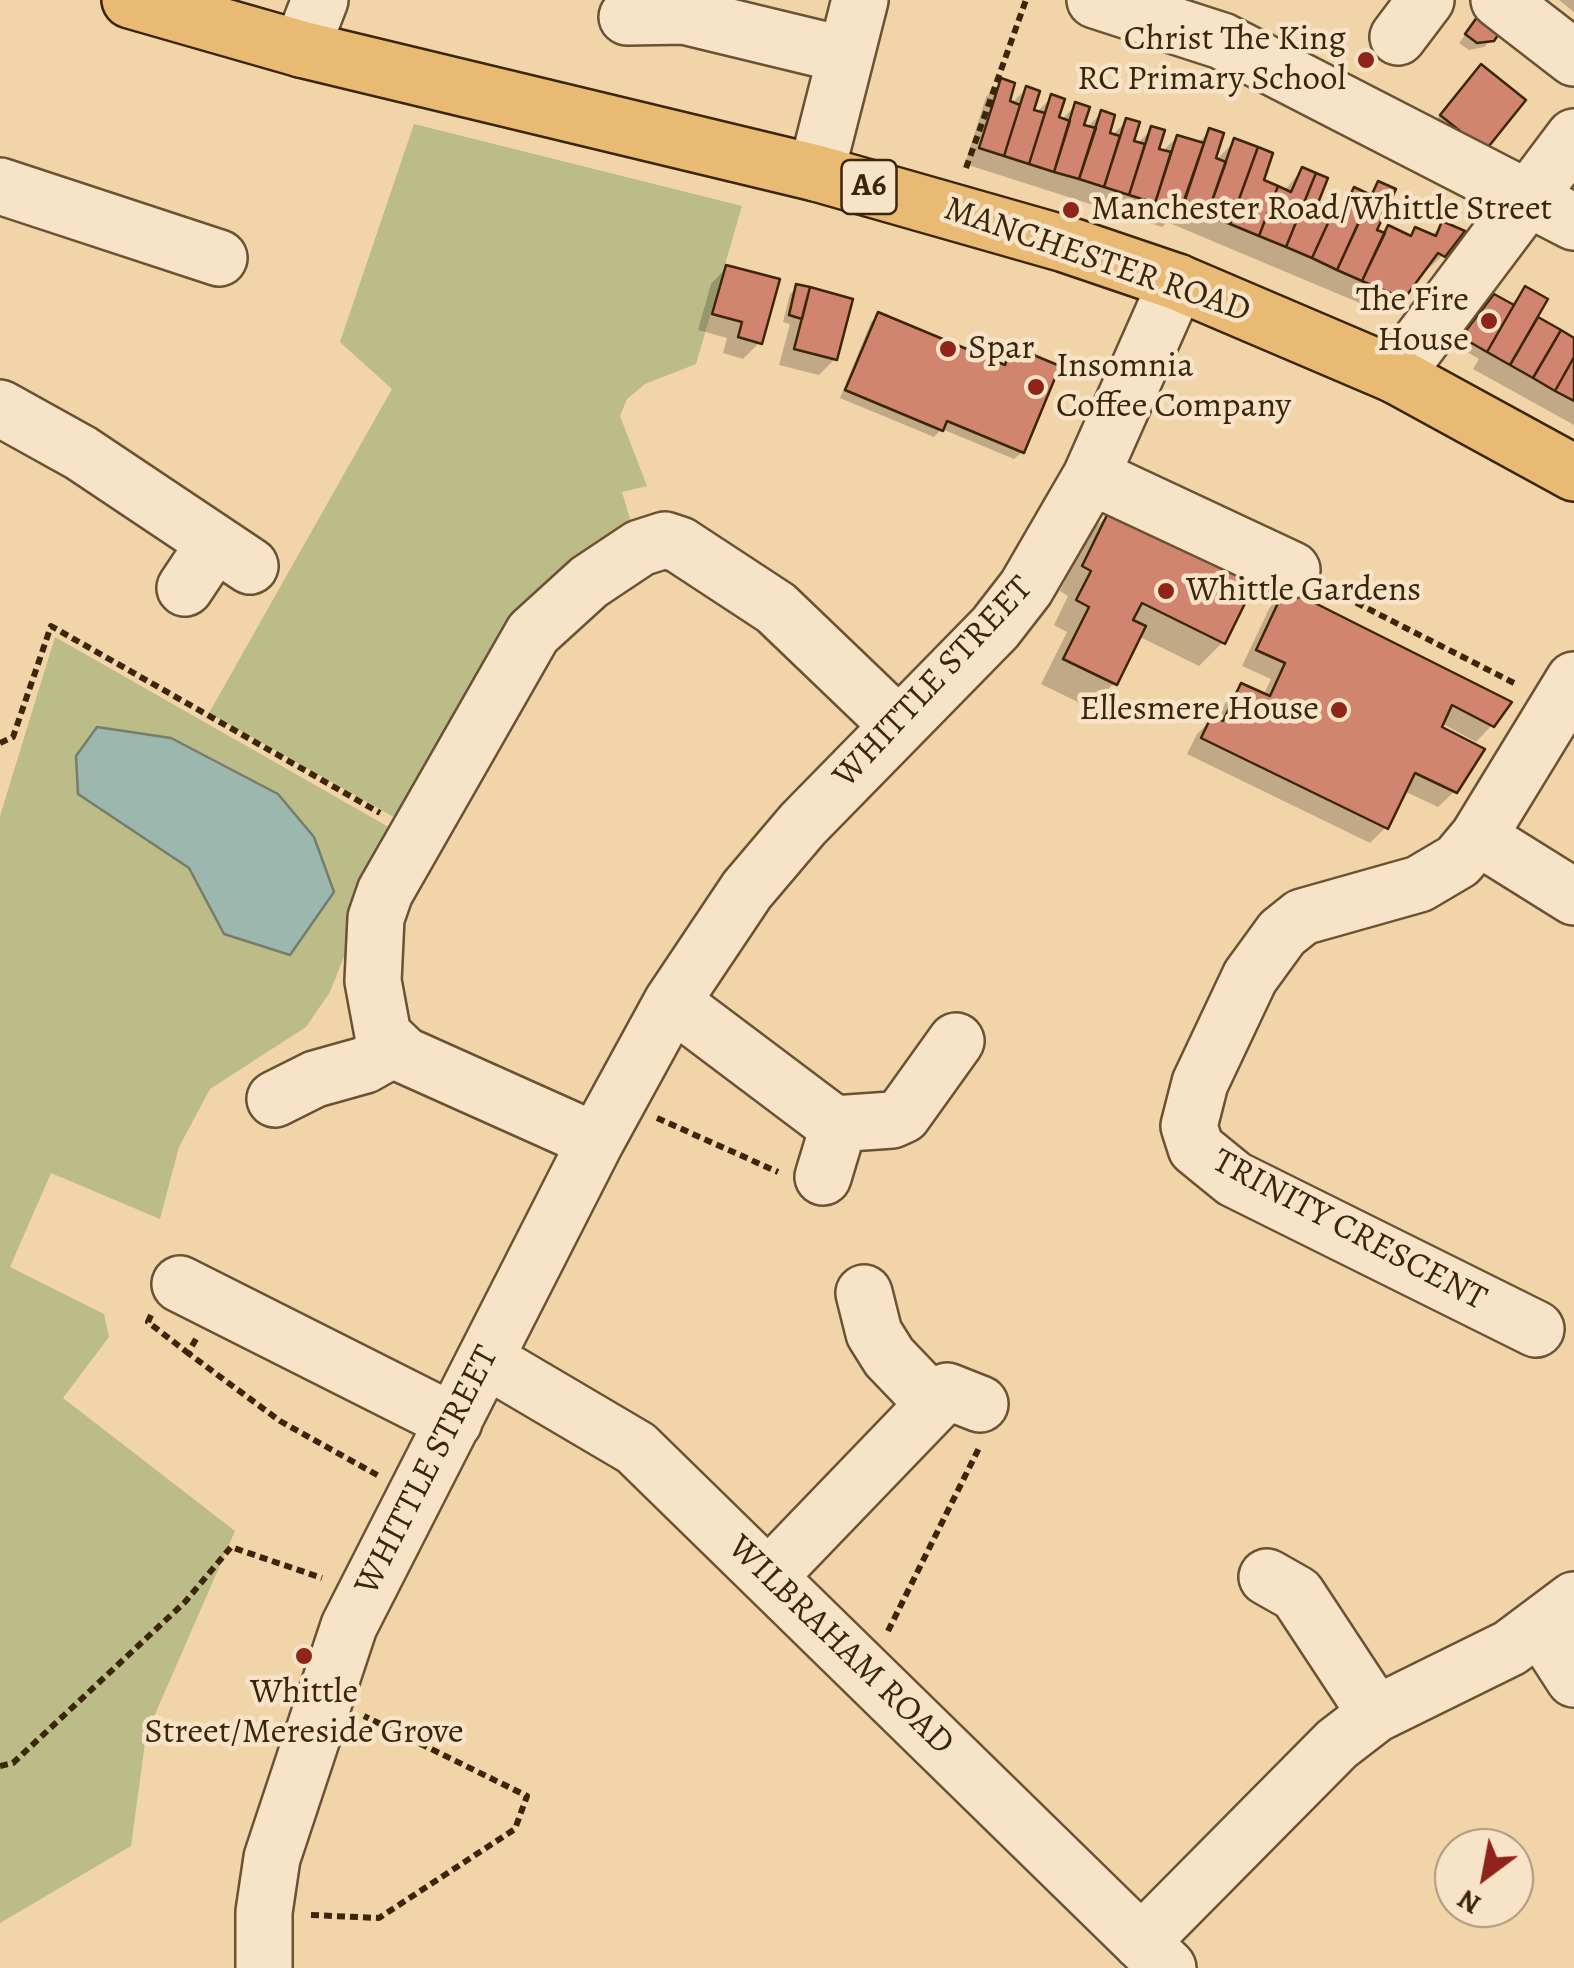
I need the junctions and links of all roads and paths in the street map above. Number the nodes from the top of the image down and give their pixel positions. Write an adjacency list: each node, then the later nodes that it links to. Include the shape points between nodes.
1 (130, 0): 7 (main road, MANCHESTER ROAD / A6)
2 (860, 0): 8 (street)
3 (1026, 0): 14 (path)
4 (1095, 0): 13 (street, via 1222,41)
5 (1500, 0): 9 (street)
6 (627, 17): 8 (street, via 684,16)
7 (310, 24): 11 (main road, MANCHESTER ROAD / A6)
8 (845, 55): 11 (street)
9 (1574, 58)
10 (1574, 136): 13 (street)
11 (816, 173): 14 (main road, MANCHESTER ROAD / A6)
12 (0, 186): 16 (street)
13 (1526, 196): 15 (street); 18 (street)
14 (951, 209): 17 (main road, MANCHESTER ROAD / A6)
15 (1574, 222)
16 (219, 258)
17 (1177, 282): 18 (main road, MANCHESTER ROAD / A6); 21 (street, WHITTLE STREET)
18 (1395, 375): 20 (main road, MANCHESTER ROAD / A6)
19 (0, 408): 23 (street, via 233,554)
20 (1574, 473)
21 (1091, 476): 22 (street); 25 (street, WHITTLE STREET, via 1005,614)
22 (1292, 570): 24 (path)
23 (185, 588)
24 (1566, 694): 28 (street, TRINITY CRESCENT)
25 (898, 725): 27 (street, via 776,608 680,545 658,518 640,548 589,582 533,633); 30 (street, WHITTLE STREET, via 748,890)
26 (0, 743): 27 (path, via 13,736 51,626)
27 (416, 834): 32 (street, via 385,892 372,948 379,1024)
28 (1478, 837): 29 (street); 39 (street, TRINITY CRESCENT, via 1440,874 1302,917 1282,933 1250,977 1200,1083 1189,1126 1196,1148 1224,1173)
29 (1574, 897)
30 (672, 1002): 34 (street, WHITTLE STREET); 35 (street)
31 (956, 1041): 35 (street, via 903,1115)
32 (395, 1048): 33 (street); 34 (street)
33 (275, 1100)
34 (607, 1121): 36 (path, via 817,1190); 40 (street, WHITTLE STREET)
35 (834, 1124): 36 (street)
36 (823, 1177)
37 (864, 1292): 41 (street, via 874,1334 889,1357)
38 (197, 1308): 42 (street); 43 (path, via 188,1352 280,1421)
39 (1537, 1328)
40 (484, 1359): 42 (street, WHITTLE STREET); 44 (street, WILBRAHAM ROAD, via 636,1448)
41 (957, 1404): 44 (street); 48 (path, via 997,1412)
42 (454, 1422): 43 (street, WHITTLE STREET)
43 (416, 1496): 46 (street, WHITTLE STREET)
44 (769, 1576): 48 (street, WILBRAHAM ROAD)
45 (1266, 1577): 51 (street, via 1296,1594)
46 (364, 1597): 50 (street, WHITTLE STREET); 52 (path, via 292,1564 231,1546 185,1602 14,1763)
47 (1558, 1614): 49 (street); 51 (street, via 1510,1648)
48 (867, 1673): 54 (street, WILBRAHAM ROAD)
49 (1574, 1679)
50 (322, 1696): 53 (street, WHITTLE STREET, via 272,1858); 53 (path, via 527,1796 515,1830 378,1918)
51 (1376, 1714): 54 (street, via 1337,1744)
52 (0, 1766)
53 (264, 1912): 55 (street, WHITTLE STREET)
54 (1155, 1955)
55 (264, 1967): 56 (street)
56 (256, 1968)

